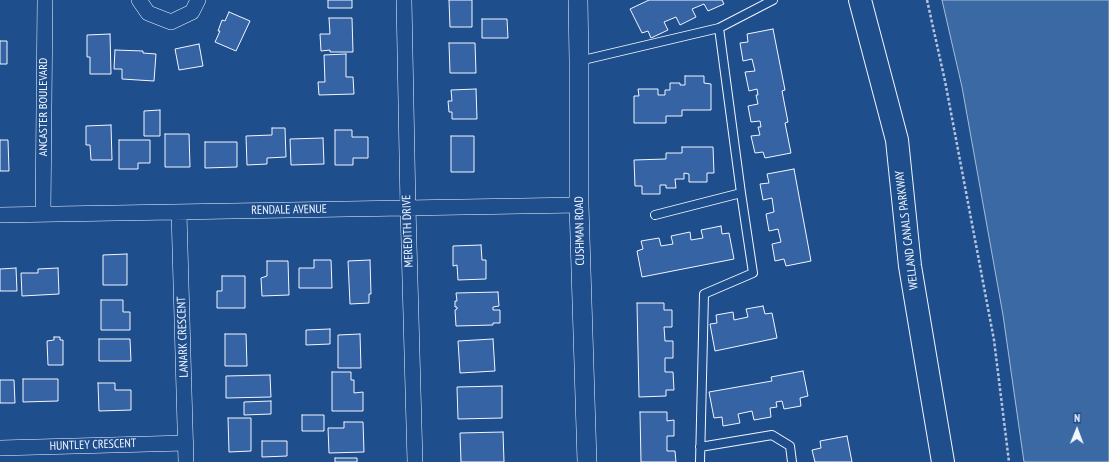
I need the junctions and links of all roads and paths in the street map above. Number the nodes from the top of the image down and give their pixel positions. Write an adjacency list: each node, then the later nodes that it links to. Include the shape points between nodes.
1 (45, 0): 15 (street, ANCASTER BOULEVARD)
2 (139, 0): 3 (street, via 148,13 171,22 192,12)
3 (198, 0)
4 (404, 0): 13 (street, MEREDITH DRIVE)
5 (578, 0): 10 (street, CUSHMAN ROAD)
6 (774, 0): 9 (lane)
7 (860, 0): 26 (main road, WELLAND CANALS PARKWAY, via 897,140 910,266)
8 (927, 0): 27 (path, via 994,340)
9 (719, 28): 10 (lane); 11 (lane)
10 (579, 61): 12 (street, CUSHMAN ROAD)
11 (741, 193): 17 (lane); 19 (lane, via 753,273 704,294)
12 (579, 205): 13 (street, RENDALE AVENUE); 23 (street, CUSHMAN ROAD)
13 (408, 207): 14 (street, RENDALE AVENUE); 22 (street, MEREDITH DRIVE)
14 (179, 212): 15 (street, RENDALE AVENUE); 18 (street, LANARK CRESCENT)
15 (43, 214): 16 (street, RENDALE AVENUE)
16 (0, 215)
17 (655, 215)
18 (186, 443): 20 (street, HUNTLEY CRESCENT); 21 (street, LANARK CRESCENT)
19 (700, 447): 24 (lane); 25 (lane, via 772,435 790,446)
20 (0, 448)
21 (186, 462)
22 (415, 462)
23 (587, 462)
24 (700, 462)
25 (792, 462)
26 (943, 462)
27 (1009, 462)

